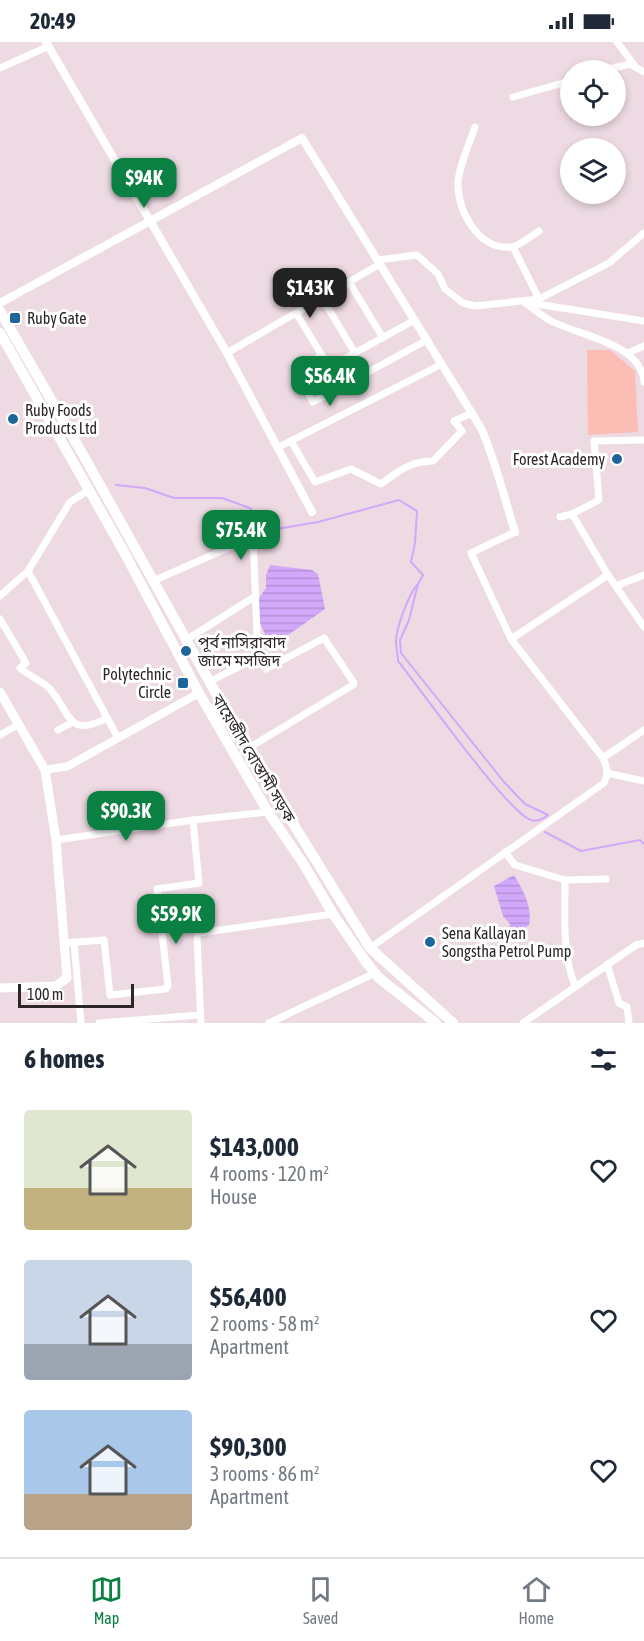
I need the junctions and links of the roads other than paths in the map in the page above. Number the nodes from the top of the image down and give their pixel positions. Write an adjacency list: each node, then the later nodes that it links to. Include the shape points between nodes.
1 (617, 42): 4 (street)
2 (47, 44): 5 (street); 10 (street)
3 (626, 64): 4 (street)
4 (634, 66): 6 (street)
5 (0, 68)
6 (644, 72)
7 (560, 84): 8 (street)
8 (513, 97)
9 (476, 127): 13 (street, via 458,184 467,219 489,242)
10 (150, 221): 14 (street, via 302,138); 18 (street); 27 (street)
11 (539, 231): 13 (street)
12 (644, 233): 17 (street, via 609,263)
13 (513, 247): 17 (street)
14 (379, 262): 15 (street); 17 (street, via 417,255 438,274 445,289 463,303 476,306); 21 (street)
15 (349, 282): 16 (street); 24 (street)
16 (322, 298): 20 (street); 28 (street)
17 (539, 298)
18 (0, 303)
19 (0, 311): 45 (main road, বায়েজীদ বোস্তামী সড়ক)
20 (296, 313): 27 (street); 30 (street)
21 (415, 320): 24 (street); 25 (street)
22 (644, 321): 29 (street, via 524,302 551,321)
23 (0, 333): 37 (main road, বায়েজীদ বোস্তামী সড়ক)
24 (383, 338): 28 (street)
25 (427, 340): 30 (street, via 313,402 295,371); 31 (street)
26 (644, 346): 29 (street)
27 (226, 353): 36 (street)
28 (355, 353): 30 (street, via 329,368)
29 (628, 353): 32 (street, via 643,373)
30 (322, 356)
31 (442, 364): 33 (street); 35 (street)
32 (644, 382)
33 (472, 413): 35 (street, via 454,421 462,431 433,461 418,461 402,468 381,484 351,469 315,482); 41 (street, via 493,456)
34 (644, 440): 39 (street, via 594,441 599,500)
35 (291, 441): 36 (street)
36 (278, 448): 38 (street)
37 (89, 490): 42 (street, via 70,502); 56 (main road, বায়েজীদ বোস্তামী সড়ক)
38 (312, 512)
39 (572, 514): 40 (street); 43 (street)
40 (560, 517)
41 (515, 532): 51 (street, via 471,553)
42 (28, 571): 47 (street); 57 (street)
43 (608, 575): 46 (street); 51 (street)
44 (644, 575): 46 (street)
45 (153, 581): 48 (street, via 253,537); 52 (main road, বায়েজীদ বোস্তামী সড়ক)
46 (616, 586): 50 (street)
47 (0, 596)
48 (255, 597): 52 (street); 53 (street)
49 (0, 619): 58 (street, via 26,663 20,668 41,681)
50 (644, 627)
51 (511, 639): 65 (street)
52 (186, 640): 54 (main road, বায়েজীদ বোস্তামী সড়ক)
53 (258, 657): 54 (street); 64 (street, via 266,669 324,638 354,684)
54 (209, 682): 64 (main road, বায়েজীদ বোস্তামী সড়ক)
55 (0, 692): 59 (main road)
56 (199, 693): 63 (street); 69 (main road, বায়েজীদ বোস্তামী সড়ক)
57 (107, 718): 58 (street, via 92,726); 63 (street)
58 (74, 722): 60 (street)
59 (18, 725): 62 (street); 66 (main road)
60 (58, 730)
61 (644, 730): 65 (street)
62 (0, 735)
63 (118, 738): 66 (street, via 68,766)
64 (247, 749): 79 (main road, বায়েজীদ বোস্তামী সড়ক)
65 (603, 758): 67 (street)
66 (45, 770): 71 (main road)
67 (607, 773): 68 (street); 72 (street, via 604,783)
68 (644, 781)
69 (268, 812): 70 (street); 75 (main road, বায়েজীদ বোস্তামী সড়ক)
70 (193, 820): 71 (street); 76 (street, via 199,883 157,889 167,988 110,995 104,940)
71 (56, 840): 77 (main road)
72 (505, 852): 74 (street, via 516,865); 79 (street)
73 (606, 879): 74 (street)
74 (565, 880): 82 (street, via 566,952)
75 (333, 914): 81 (main road, বায়েজীদ বোস্তামী সড়ক); 84 (street, via 199,933)
76 (74, 942): 77 (street); 85 (street)
77 (64, 943): 83 (main road, via 67,978 56,986)
78 (644, 943): 80 (street)
79 (370, 948): 89 (main road, বায়েজীদ বোস্তামী সড়ক)
80 (607, 964): 82 (street); 91 (street, via 619,1003 627,1007)
81 (375, 973): 87 (street); 88 (main road, বায়েজীদ বোস্তামী সড়ক)
82 (575, 986): 90 (street)
83 (0, 988)
84 (201, 1019): 86 (street)
85 (81, 1023)
86 (99, 1023)
87 (269, 1023)
88 (436, 1023)
89 (453, 1023)
90 (523, 1023)
91 (629, 1023)

